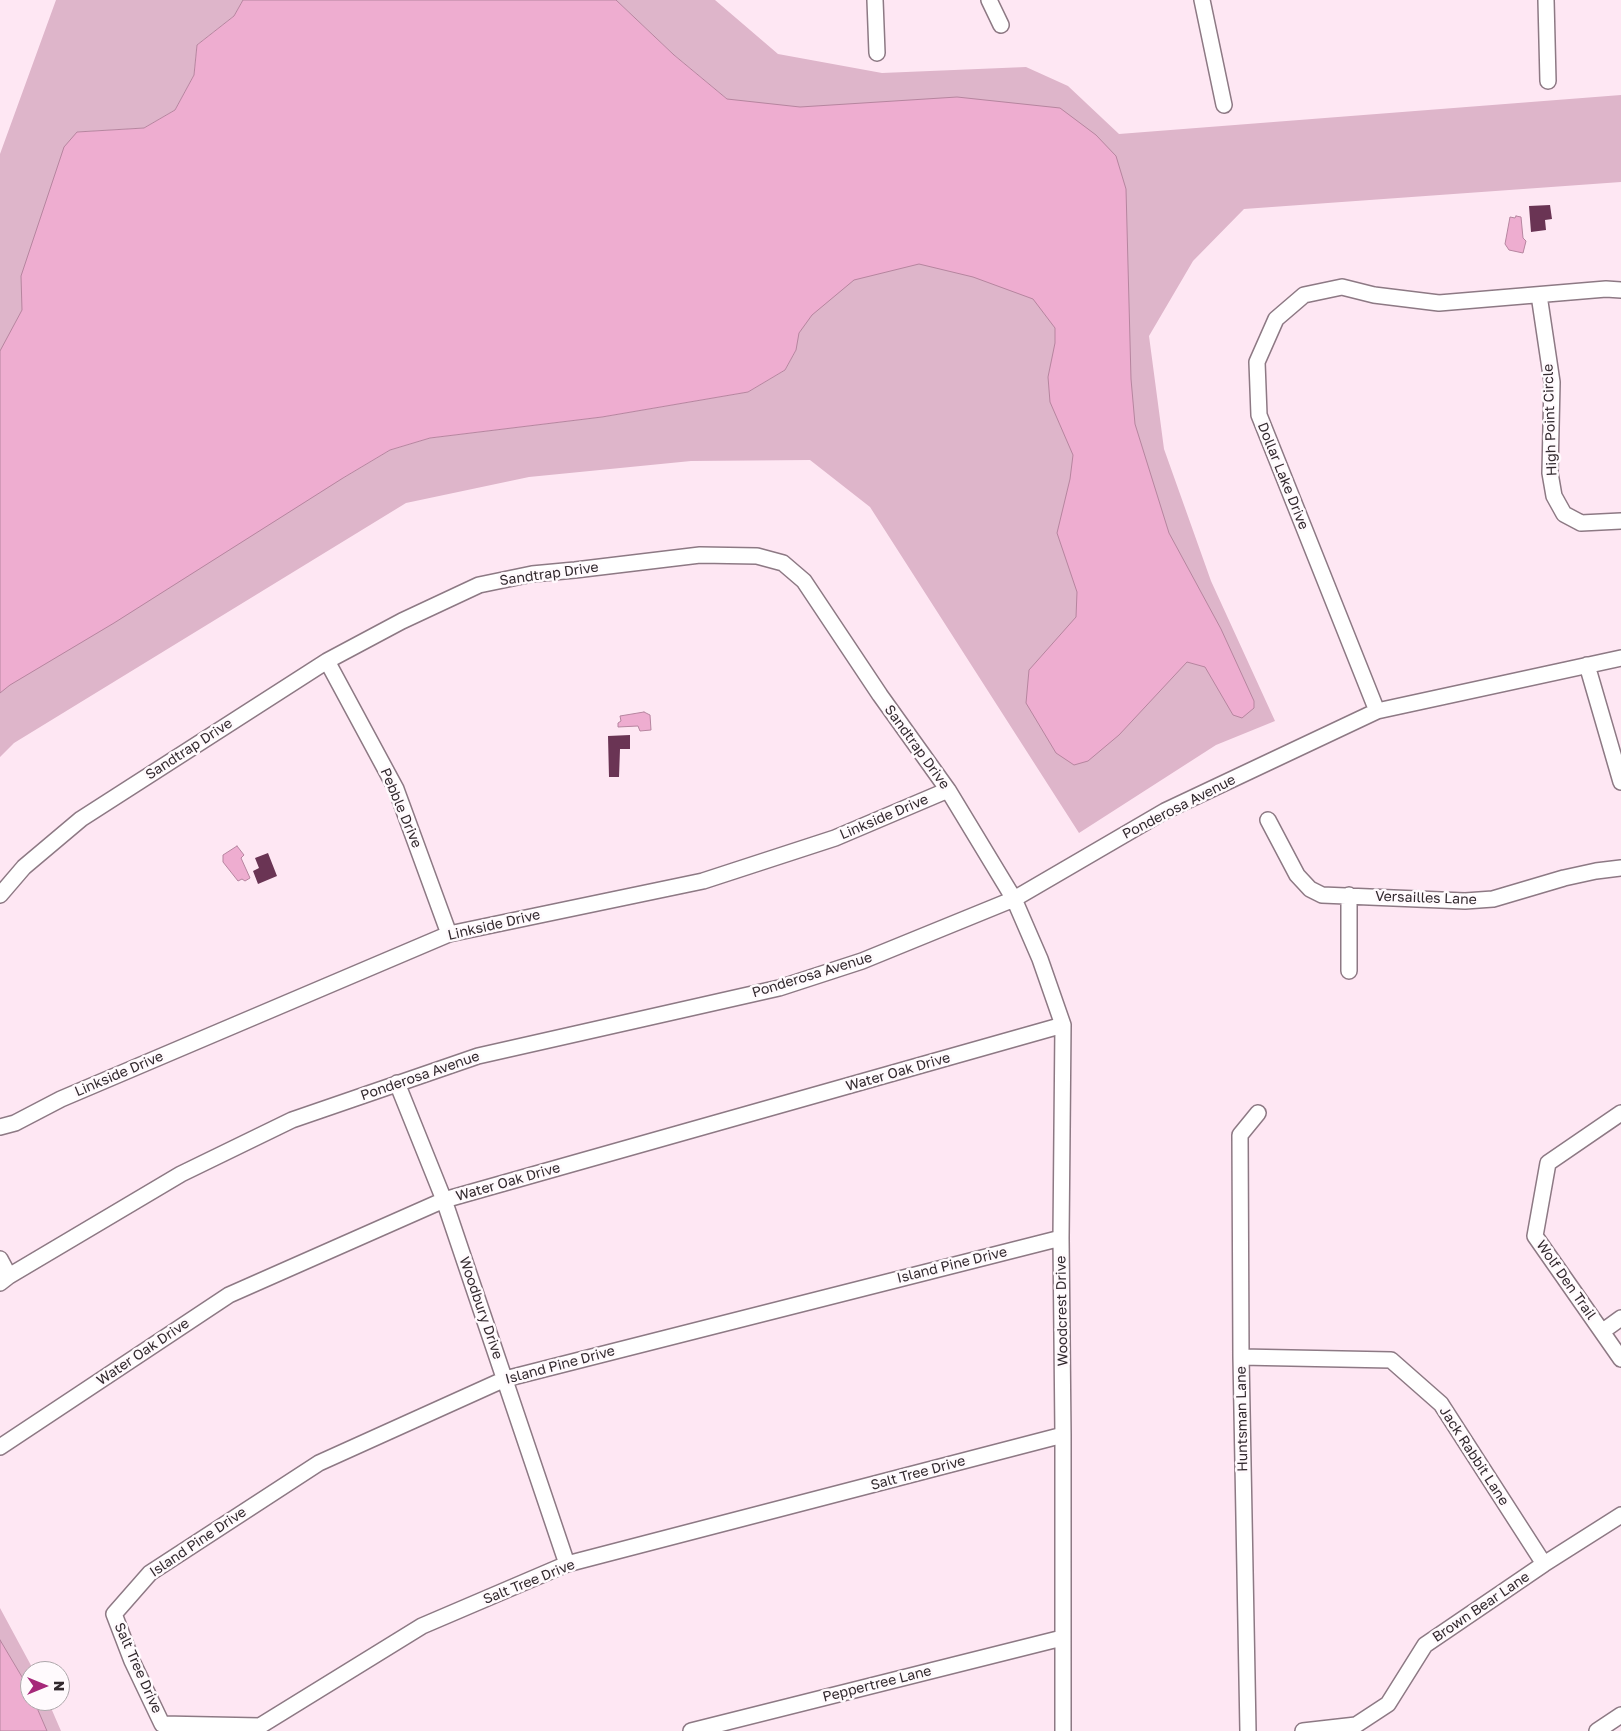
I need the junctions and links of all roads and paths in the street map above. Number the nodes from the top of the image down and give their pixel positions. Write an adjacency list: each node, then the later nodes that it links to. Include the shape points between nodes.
1 (875, 0): 6 (street)
2 (989, 0): 5 (street)
3 (1202, 0): 8 (street)
4 (1546, 0): 7 (street)
5 (1001, 25)
6 (877, 53)
7 (1548, 81)
8 (1224, 105)
9 (1621, 290): 10 (street, Dollar Lake Drive)
10 (1539, 295): 11 (street, High Point Circle, via 1552,382 1550,473 1554,496 1564,514 1581,523); 15 (street, Dollar Lake Drive, via 1440,303 1374,296 1342,287 1304,296 1276,319 1257,362 1259,415)
11 (1621, 521)
12 (1621, 658): 14 (street, Ponderosa Avenue)
13 (327, 661): 17 (street, Sandtrap Drive, via 478,585 532,574 700,555 757,556 783,563 804,581); 20 (street, Sandtrap Drive, via 80,818 24,867); 23 (street, Pebble Drive, via 396,789)
14 (1587, 665): 15 (street, Ponderosa Avenue); 16 (street)
15 (1377, 711): 22 (street, Ponderosa Avenue, via 1165,811)
16 (1621, 782)
17 (948, 790): 22 (street, Sandtrap Drive); 23 (street, Linkside Drive, via 835,838 703,881)
18 (1268, 820): 21 (street, Versailles Lane, via 1306,886 1322,895)
19 (1621, 868): 21 (street, Versailles Lane, via 1596,870 1492,900)
20 (0, 895)
21 (1348, 896): 24 (street)
22 (1014, 900): 25 (street, Woodcrest Drive, via 1040,959); 26 (street, Ponderosa Avenue, via 862,961 779,988 478,1056)
23 (449, 934): 29 (street, Linkside Drive)
24 (1349, 971)
25 (1063, 1025): 30 (street, Water Oak Drive); 31 (street, Woodcrest Drive)
26 (397, 1083): 30 (street, Woodbury Drive); 33 (street, Ponderosa Avenue, via 292,1120 190,1169)
27 (1258, 1113): 36 (street, Huntsman Lane, via 1240,1135)
28 (1621, 1113): 35 (street, Wolf Den Trail, via 1548,1163 1535,1236)
29 (0, 1128)
30 (444, 1200): 38 (street, Woodbury Drive); 40 (street, Water Oak Drive, via 229,1295)
31 (1060, 1238): 38 (street, Island Pine Drive); 39 (street, Woodcrest Drive)
32 (0, 1258): 33 (street)
33 (4, 1279)
34 (1621, 1318): 35 (street)
35 (1603, 1331): 37 (street, Wolf Den Trail)
36 (1241, 1357): 43 (street, Jack Rabbit Lane, via 1392,1360 1441,1404); 49 (street, Huntsman Lane)
37 (1621, 1359)
38 (504, 1379): 42 (street, Woodbury Drive); 44 (street, Island Pine Drive, via 319,1463 150,1573)
39 (1064, 1435): 42 (street, Salt Tree Drive); 45 (street, Woodcrest Drive)
40 (0, 1447)
41 (1621, 1515): 43 (street, Brown Bear Lane)
42 (567, 1564): 44 (street, Salt Tree Drive, via 422,1626 260,1726 162,1724)
43 (1544, 1564): 50 (street, Brown Bear Lane, via 1425,1645 1388,1704 1356,1725)
44 (114, 1614)
45 (1062, 1638): 47 (street, Peppertree Lane); 48 (street, Woodcrest Drive)
46 (1621, 1715): 51 (street)
47 (691, 1731)
48 (1062, 1731)
49 (1248, 1731)
50 (1303, 1731)
51 (1597, 1731)

